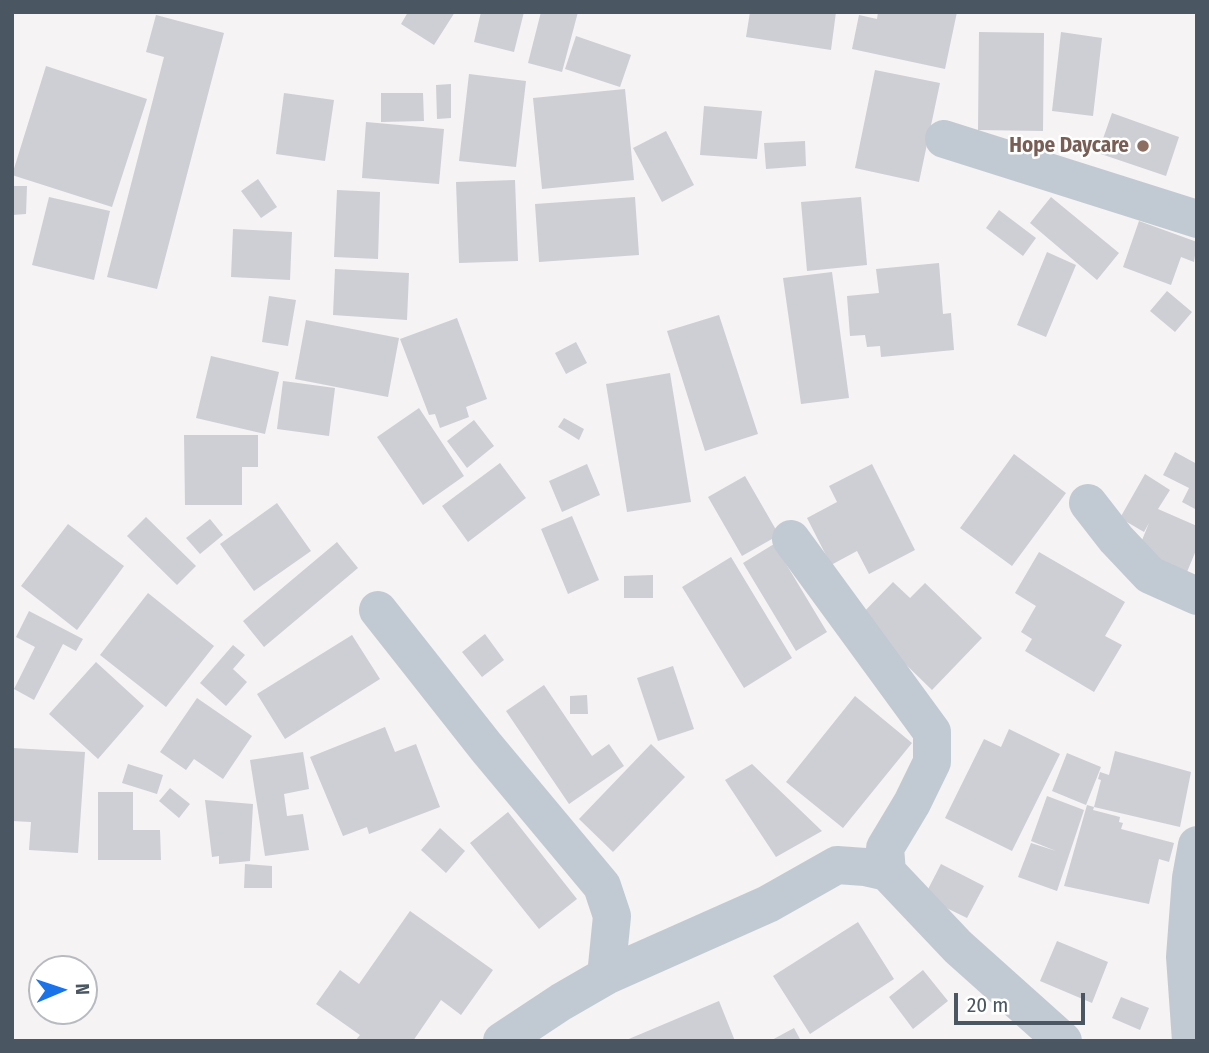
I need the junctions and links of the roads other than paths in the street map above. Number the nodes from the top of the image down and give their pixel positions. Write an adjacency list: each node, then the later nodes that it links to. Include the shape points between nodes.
1 (944, 139): 2 (street)
2 (1197, 219)
3 (1088, 503): 5 (street, via 1150,575)
4 (791, 539): 8 (street, via 932,732 932,762 885,848)
5 (1197, 596)
6 (378, 610): 9 (street, via 603,886 611,916)
7 (1197, 845): 12 (street, via 1185,957)
8 (887, 873): 9 (street, via 837,866 768,904); 11 (street, via 958,947)
9 (606, 976): 10 (street)
10 (502, 1041)
11 (1063, 1041)
12 (1191, 1041)

